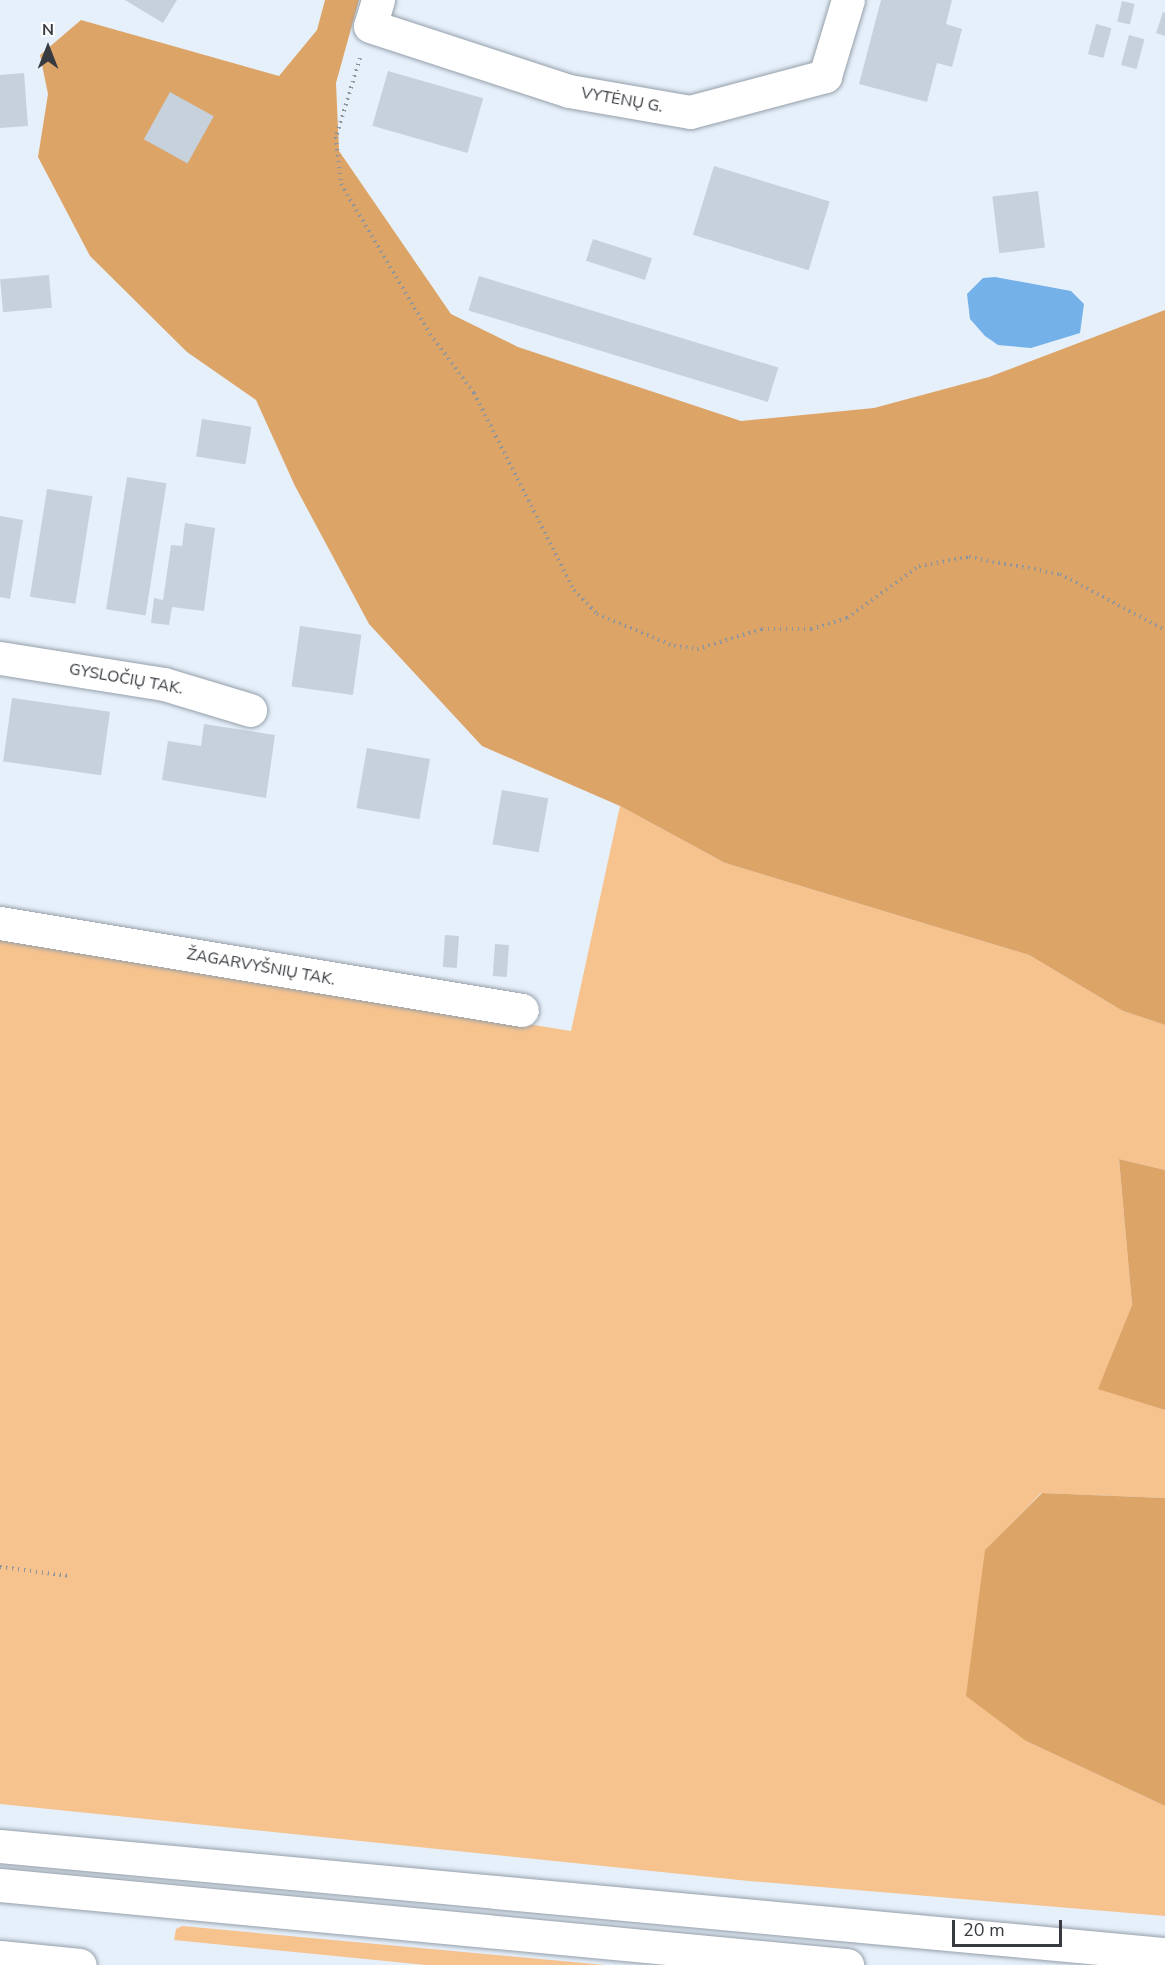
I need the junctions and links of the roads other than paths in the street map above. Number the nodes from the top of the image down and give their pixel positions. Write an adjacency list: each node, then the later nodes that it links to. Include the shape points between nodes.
1 (848, 0): 2 (main road, VYTĖNŲ G., via 825,76 690,112 569,91)
2 (374, 13)
3 (0, 658): 4 (main road, GYSLOČIŲ TAK., via 164,684)
4 (250, 710)
5 (0, 923): 6 (main road, ŽAGARVYŠNIŲ TAK.)
6 (522, 1010)
7 (0, 1846): 11 (main road)
8 (0, 1885): 10 (main road)
9 (0, 1901): 10 (main road)
10 (184, 1905): 14 (main road)
11 (1165, 1953)
12 (0, 1957): 13 (main road)
13 (80, 1965)
14 (847, 1965)

